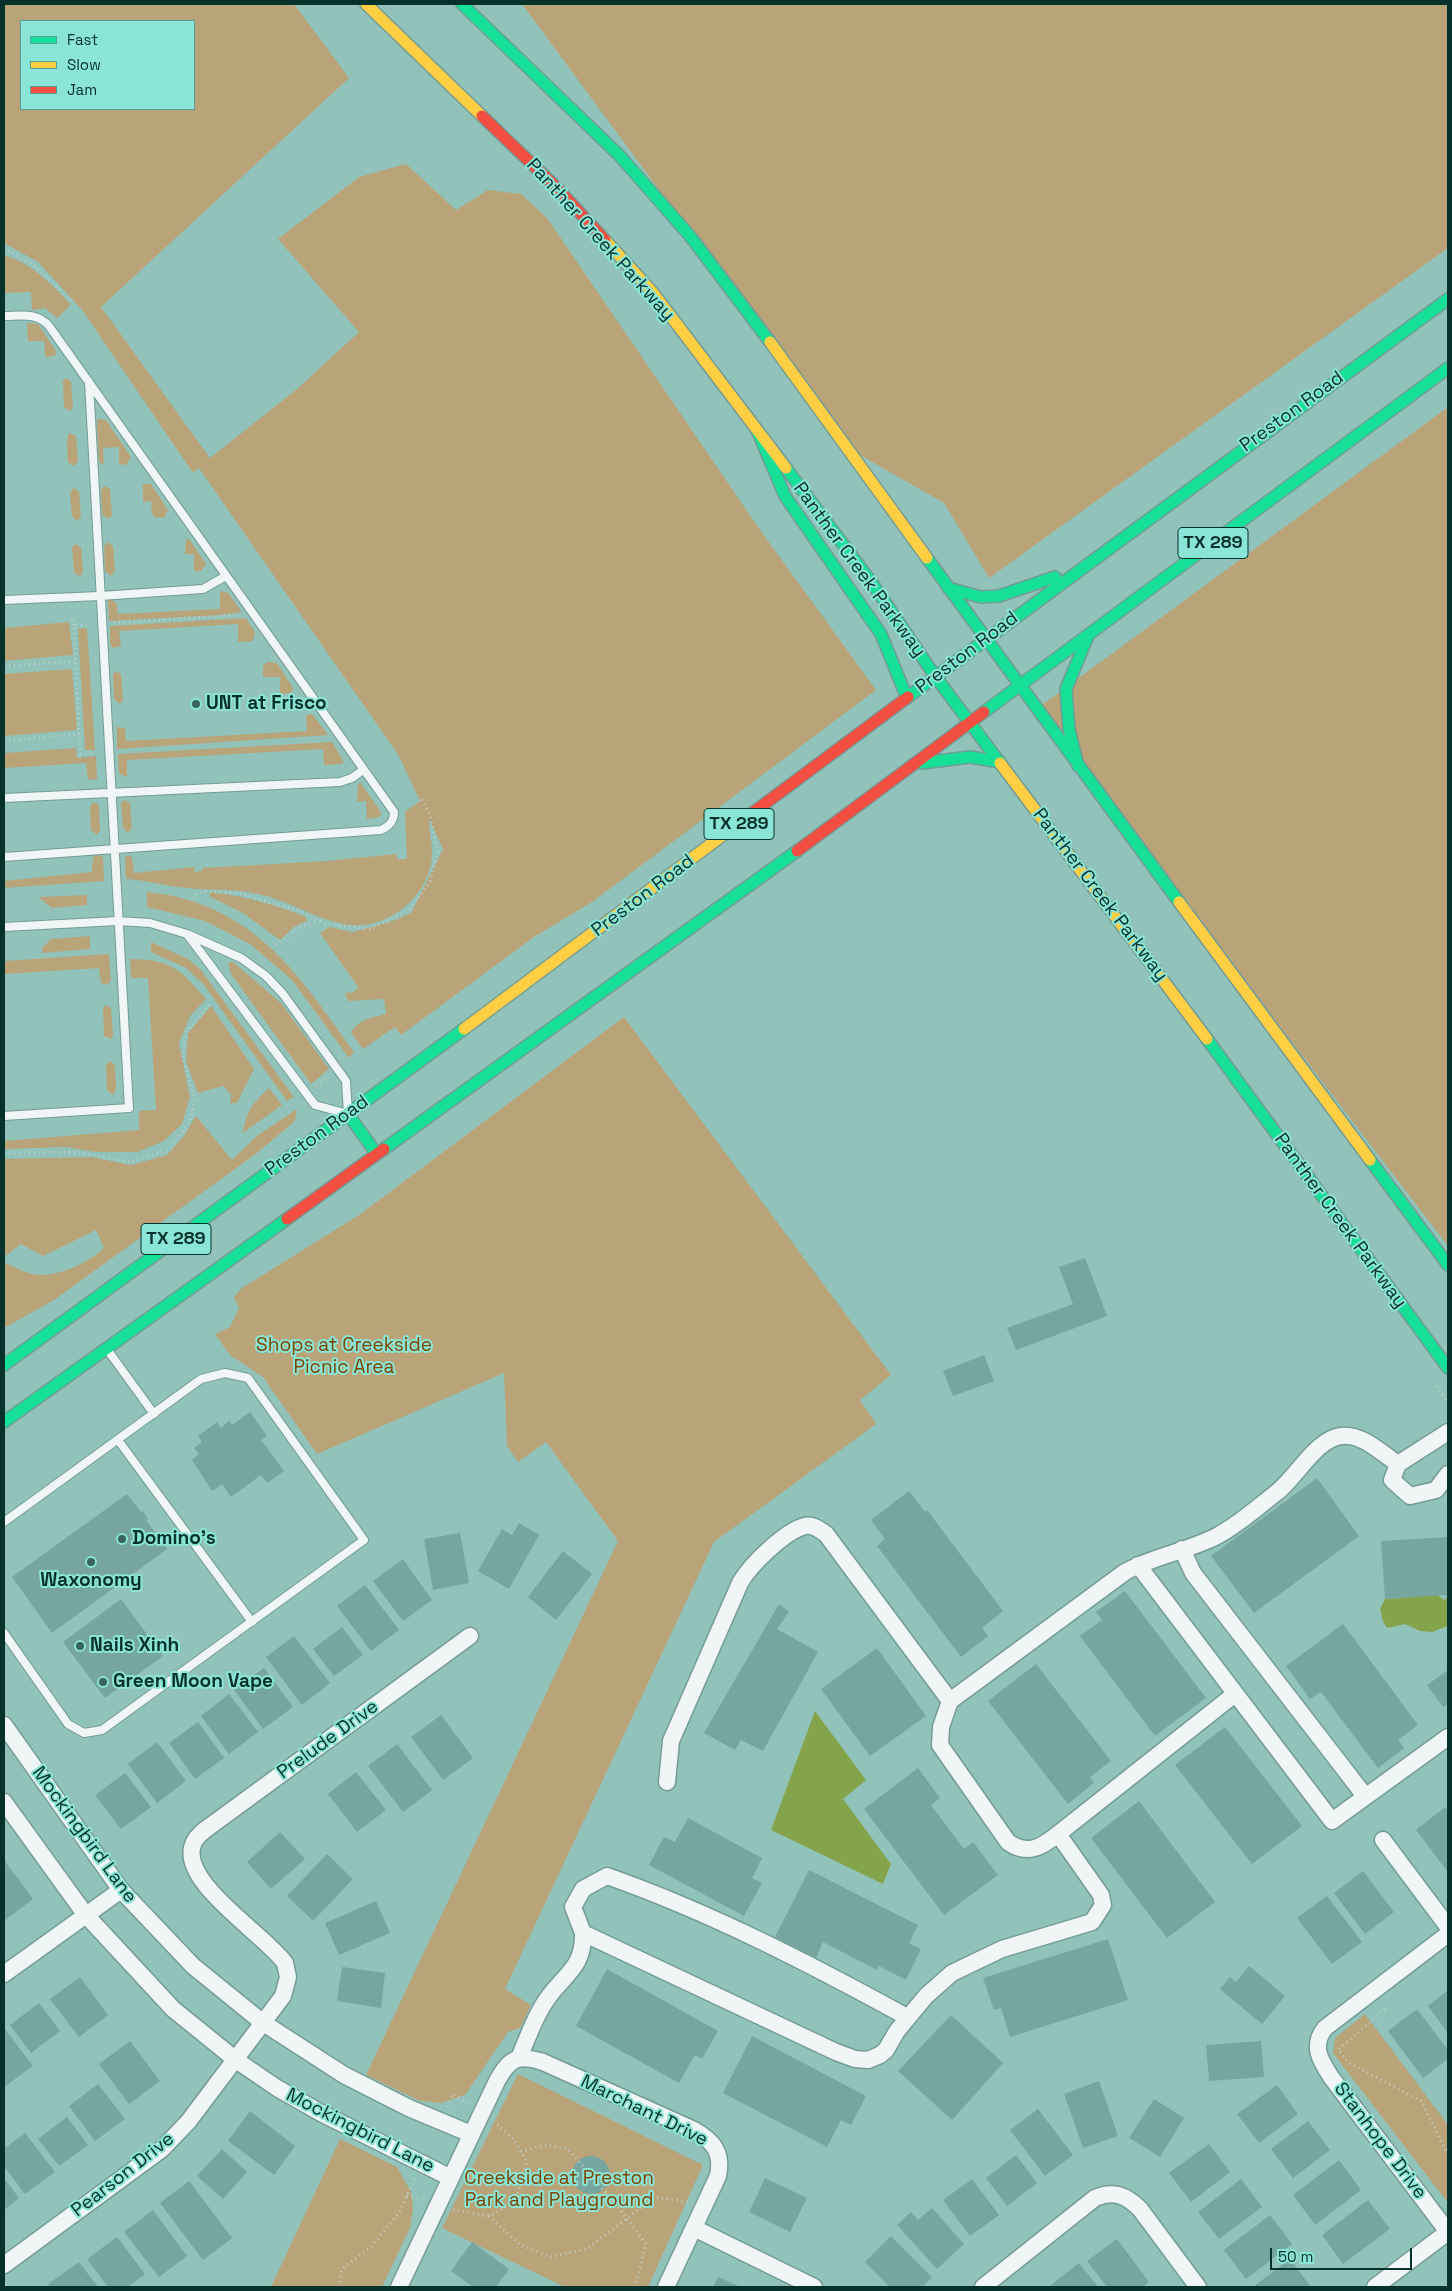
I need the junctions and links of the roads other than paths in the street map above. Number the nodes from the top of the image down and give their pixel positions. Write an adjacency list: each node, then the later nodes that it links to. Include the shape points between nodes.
1 (366, 4): 7 (main road, Panther Creek Parkway, via 556,187 654,294)
2 (462, 4): 10 (main road, via 619,156 690,236)
3 (1448, 299): 8 (main road, Preston Road / TX 289)
4 (4, 316): 6 (lane, via 35,315 43,318)
5 (1448, 368): 13 (main road, TX 289)
6 (89, 381): 9 (lane); 11 (lane)
7 (757, 430): 15 (main road, Panther Creek Parkway, via 872,583); 17 (main road, via 785,496 881,634)
8 (1083, 566): 10 (main road, via 999,596 981,597); 14 (main road, Preston Road / TX 289)
9 (226, 576): 11 (lane, via 203,588); 22 (lane)
10 (948, 588): 14 (main road)
11 (100, 596): 12 (lane); 23 (lane)
12 (4, 600)
13 (1088, 636): 16 (main road, TX 289); 21 (main road, via 1066,689 1069,729)
14 (986, 639): 15 (main road, Preston Road / TX 289); 16 (main road)
15 (936, 676): 17 (main road, Preston Road / TX 289); 18 (main road, Panther Creek Parkway)
16 (1020, 686): 18 (main road, TX 289); 21 (main road)
17 (907, 698): 30 (main road, Preston Road / TX 289)
18 (971, 723): 19 (main road, Panther Creek Parkway); 20 (main road, TX 289)
19 (1000, 762): 20 (main road, via 953,757); 36 (main road, Panther Creek Parkway)
20 (914, 765): 32 (main road, TX 289, via 723,906)
21 (1078, 766): 33 (main road)
22 (363, 770): 23 (lane, via 340,782); 25 (lane, via 394,812 392,822 381,830)
23 (111, 792): 24 (lane); 25 (lane)
24 (4, 798)
25 (114, 850): 26 (lane); 27 (lane)
26 (4, 857)
27 (118, 921): 28 (lane); 29 (lane, via 150,923); 31 (lane, via 130,1108)
28 (4, 927)
29 (186, 934): 30 (lane, via 315,1105); 30 (lane, via 241,958 266,976 283,994 346,1081)
30 (348, 1114): 32 (main road); 35 (main road, Preston Road / TX 289)
31 (4, 1116)
32 (376, 1153): 34 (main road, TX 289)
33 (1448, 1265)
34 (106, 1348): 37 (lane); 38 (main road, TX 289)
35 (4, 1364)
36 (1448, 1368)
37 (154, 1414): 40 (lane); 46 (lane, via 201,1379 225,1373 248,1378 364,1540)
38 (4, 1422)
39 (1448, 1436): 41 (street)
40 (118, 1440): 43 (lane); 46 (lane)
41 (1398, 1464): 42 (street, via 1392,1480 1410,1496 1436,1490); 44 (street, via 1357,1437 1331,1439 1278,1493 1218,1536)
42 (1448, 1474)
43 (4, 1522)
44 (1182, 1549): 45 (street); 54 (street, via 1193,1573)
45 (1138, 1565): 49 (street); 50 (street)
46 (252, 1622): 47 (lane, via 102,1730 84,1733 68,1724)
47 (4, 1633)
48 (470, 1636): 58 (street, Prelude Drive, via 209,1827 199,1835)
49 (1235, 1694): 54 (street, via 1332,1820); 56 (street)
50 (950, 1701): 53 (street, via 826,1534 814,1526 805,1526 757,1560 740,1583 670,1741); 56 (street, via 941,1727 940,1745 1008,1842 1023,1850 1036,1848)
51 (4, 1725): 59 (street, Mockingbird Lane)
52 (1448, 1736): 54 (street)
53 (667, 1782)
54 (1365, 1796)
55 (4, 1802): 60 (street, Mockingbird Lane)
56 (1058, 1834): 65 (street, via 1102,1898 1104,1905 1098,1916 1083,1925 1002,1949 952,1972)
57 (1383, 1840): 61 (street)
58 (192, 1848): 66 (street, Pearson Drive, via 192,1863 203,1881 285,1963 288,1977 283,1996)
59 (121, 1890): 60 (street); 66 (street, Mockingbird Lane, via 193,1966)
60 (85, 1914): 64 (street); 68 (street, Mockingbird Lane, via 173,2009)
61 (1448, 1927)
62 (583, 1933): 65 (street, via 855,2059 868,2060 886,2050); 65 (street, via 573,1908 584,1888 607,1876 669,1898 814,1966); 67 (street, via 583,1951 578,1961 540,2010)
63 (1448, 1934): 72 (street, Stanhope Drive, via 1325,2028 1320,2034 1318,2047 1318,2055 1331,2076)
64 (4, 1974)
65 (907, 2017)
66 (262, 2022): 68 (street, Pearson Drive); 69 (street, Mockingbird Lane, via 344,2075)
67 (519, 2058): 69 (street, via 504,2068); 71 (street, Marchant Drive, via 543,2062 694,2130 713,2142 719,2156 719,2170)
68 (236, 2060): 70 (street, Mockingbird Lane, via 321,2113); 73 (street, Pearson Drive, via 188,2122 162,2149)
69 (471, 2134): 70 (street)
70 (451, 2178): 74 (street)
71 (694, 2228): 75 (street); 76 (street)
72 (1448, 2232): 79 (street)
73 (4, 2265)
74 (399, 2287)
75 (666, 2287)
76 (814, 2287)
77 (983, 2287): 78 (street, via 1095,2198 1105,2194 1118,2194 1132,2201)
78 (1198, 2287)
79 (1375, 2287)

